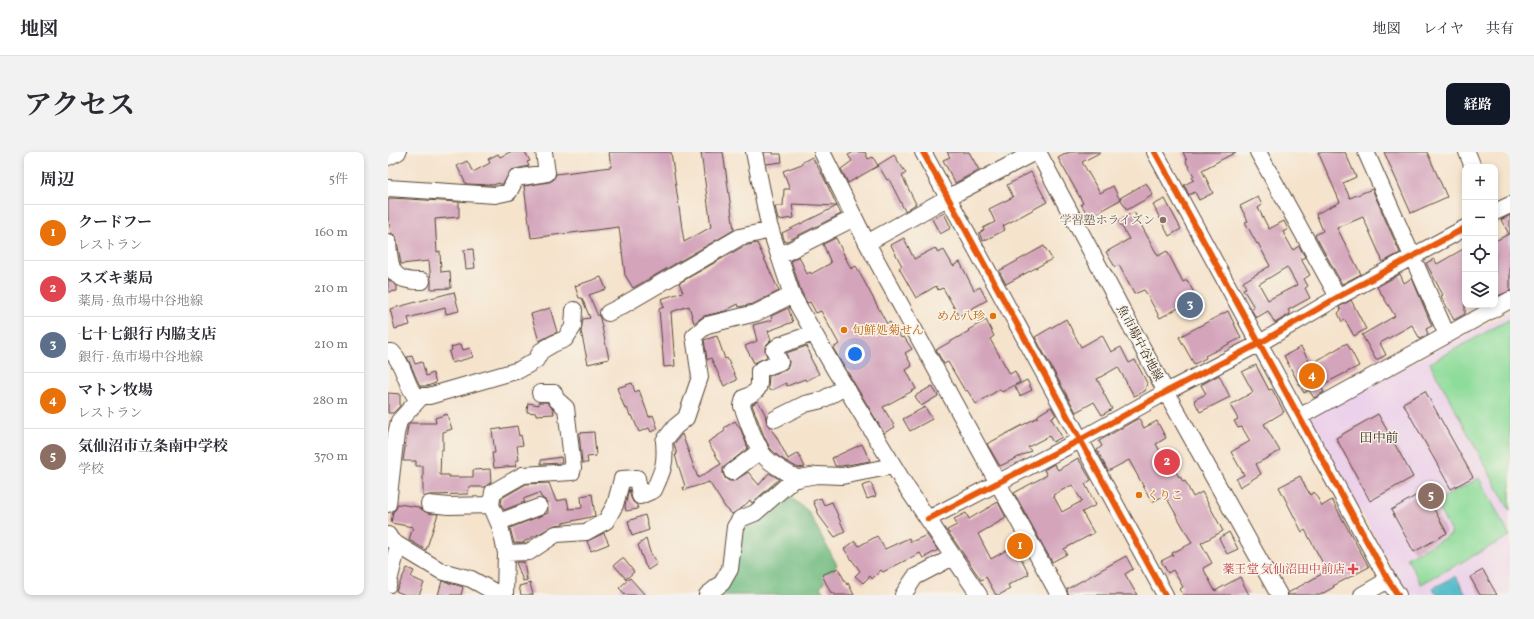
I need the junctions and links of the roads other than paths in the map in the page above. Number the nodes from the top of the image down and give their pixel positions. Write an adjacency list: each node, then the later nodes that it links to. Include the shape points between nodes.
1 (398, 152): 12 (street)
2 (544, 152): 14 (street, via 547,173 516,178 509,192 495,195)
3 (754, 152): 19 (street)
4 (822, 152): 18 (street)
5 (923, 152): 15 (street)
6 (1034, 152): 15 (street)
7 (1038, 152): 36 (street, 魚市場中谷地線)
8 (1155, 152): 33 (street)
9 (1258, 152): 27 (street)
10 (1366, 152): 24 (street)
11 (1467, 152): 13 (street)
12 (388, 157)
13 (1472, 164)
14 (388, 188)
15 (947, 198): 22 (street); 41 (street)
16 (1510, 205): 17 (street)
17 (1498, 211)
18 (854, 218): 22 (street); 23 (street)
19 (771, 230): 23 (street); 30 (street, via 740,237)
20 (1462, 230): 24 (street)
21 (388, 242): 25 (street, via 389,264 393,271 400,278)
22 (867, 243): 46 (street)
23 (779, 256): 26 (street)
24 (1412, 256): 27 (street); 32 (street)
25 (422, 281)
26 (792, 295): 31 (street); 54 (street, via 756,313 707,325 694,336 700,377 686,418 664,441 663,470 654,490 640,496 637,478 622,479 615,505 606,520 586,532 556,534 528,552)
27 (1338, 297): 33 (street)
28 (1510, 300): 32 (street)
29 (574, 310): 38 (street, via 573,327 565,339 542,351 536,360 519,370)
30 (608, 313)
31 (814, 333): 35 (street); 42 (street, via 780,345 774,350 780,362 759,371 760,387 744,398 742,406)
32 (1447, 335): 39 (street)
33 (1260, 343): 36 (street); 39 (street)
34 (388, 352): 38 (street, via 392,352 396,357 411,391 415,396)
35 (845, 387): 40 (street, via 822,400 805,404); 43 (street)
36 (1166, 392): 41 (street); 65 (street, 魚市場中谷地線)
37 (540, 393): 49 (street, via 554,393 556,399 566,408 572,472 523,475 493,492)
38 (421, 397): 47 (street, via 399,421)
39 (1299, 417): 56 (street)
40 (775, 419)
41 (1080, 440): 46 (street); 64 (street)
42 (759, 446): 44 (street, via 756,454); 45 (street, via 766,458)
43 (893, 466): 45 (street, via 842,476); 51 (street)
44 (732, 472)
45 (798, 479): 60 (street, via 794,479 755,513 740,518 735,528 730,569 722,583)
46 (998, 482): 51 (street); 63 (street)
47 (388, 504)
48 (430, 504): 49 (street)
49 (491, 505): 52 (street)
50 (539, 507): 52 (street)
51 (928, 519): 55 (street)
52 (498, 522): 54 (street)
53 (393, 540): 57 (street); 58 (street, via 441,570 471,579)
54 (506, 553): 59 (street)
55 (953, 557): 61 (street, via 915,577); 62 (street)
56 (1388, 580): 66 (street); 67 (street)
57 (388, 585)
58 (500, 595)
59 (505, 595)
60 (707, 595)
61 (903, 595)
62 (979, 595)
63 (1059, 595)
64 (1165, 595)
65 (1279, 595)
66 (1362, 595)
67 (1398, 595)

